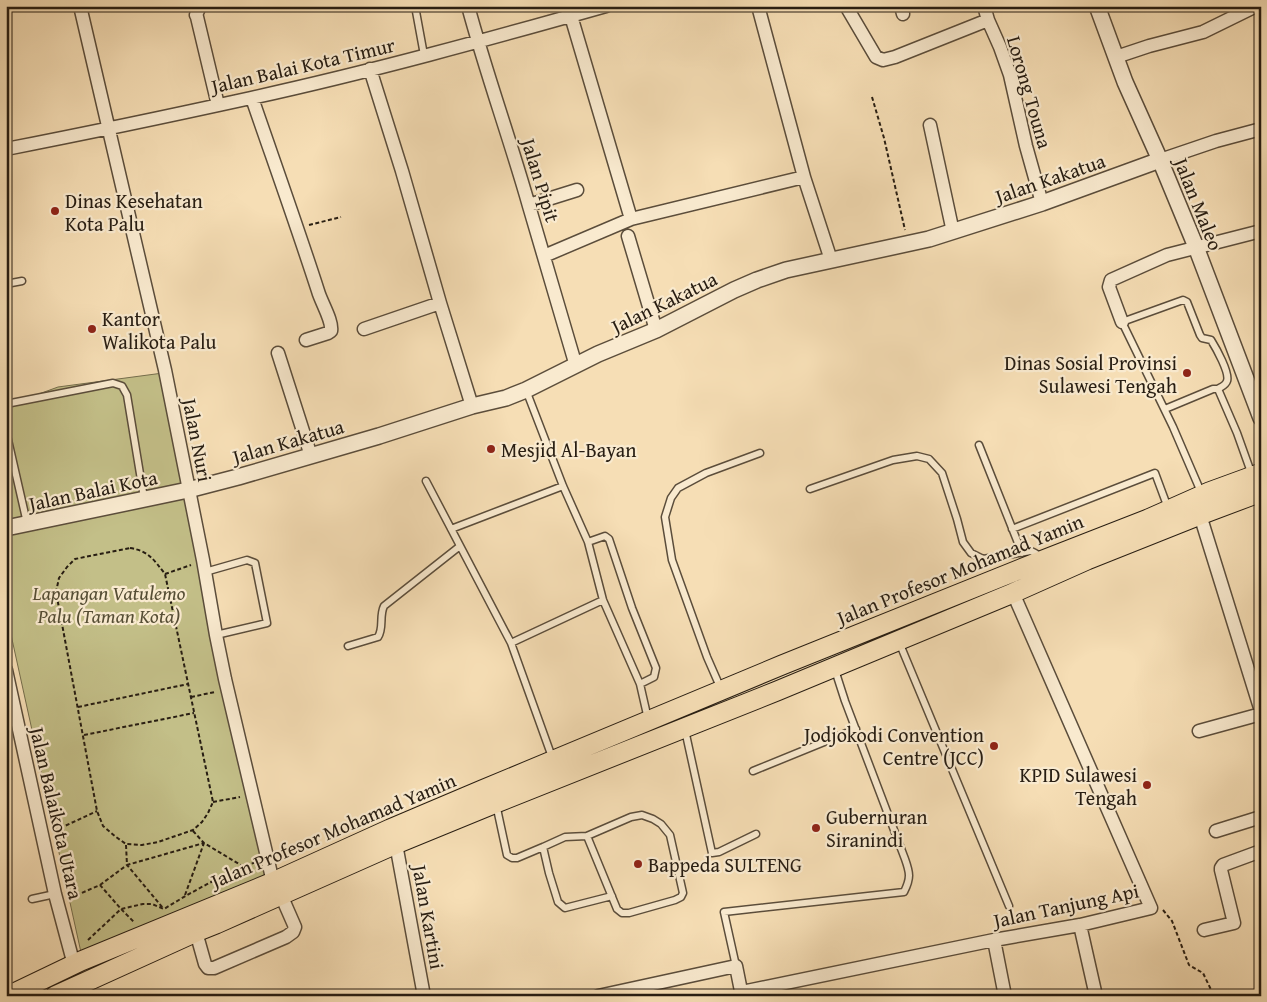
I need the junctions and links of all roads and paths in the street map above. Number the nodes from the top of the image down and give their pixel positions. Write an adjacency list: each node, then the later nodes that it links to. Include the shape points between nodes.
1 (80, 6): 21 (street, Jalan Nuri)
2 (200, 6): 19 (street, via 196,15)
3 (415, 6): 14 (lane)
4 (468, 6): 13 (street, Jalan Pipit)
5 (606, 6): 11 (street, Jalan Balai Kota Timur)
6 (758, 6): 25 (street)
7 (846, 6): 12 (street, via 876,57 882,60)
8 (984, 6): 12 (street, Lorong Touna)
9 (1097, 6): 15 (street, Jalan Maleo)
10 (1256, 6): 15 (street, via 1203,32)
11 (571, 16): 13 (street, Jalan Balai Kota Timur); 30 (street)
12 (988, 20): 27 (street, Lorong Touna, via 1010,75)
13 (478, 41): 14 (street, Jalan Balai Kota Timur); 28 (street, Jalan Pipit)
14 (424, 55): 16 (street, Jalan Balai Kota Timur)
15 (1116, 57): 24 (street, Jalan Maleo)
16 (370, 69): 18 (street, Jalan Balai Kota Timur); 41 (street)
17 (872, 97): 35 (path)
18 (252, 98): 19 (street, Jalan Balai Kota Timur); 31 (street)
19 (218, 105): 21 (street, Jalan Balai Kota Timur)
20 (930, 125): 33 (street)
21 (108, 129): 23 (street, Jalan Balai Kota Timur); 62 (street, Jalan Nuri, via 165,370)
22 (1261, 129): 24 (street)
23 (6, 149)
24 (1160, 160): 27 (street, Jalan Kakatua); 36 (street, Jalan Maleo)
25 (804, 177): 30 (street); 38 (street)
26 (577, 190): 28 (street)
27 (1042, 204): 33 (street, Jalan Kakatua)
28 (529, 205): 37 (street, Jalan Pipit)
29 (342, 217): 31 (path)
30 (631, 219): 37 (street)
31 (297, 228): 45 (street, via 332,328 325,335)
32 (1261, 231): 36 (street)
33 (953, 232): 35 (street, Jalan Kakatua)
34 (628, 236): 44 (street)
35 (908, 244): 38 (street, Jalan Kakatua)
36 (1196, 247): 42 (street, via 1167,255 1111,280 1109,287); 53 (street, Jalan Maleo)
37 (544, 256): 47 (street, Jalan Pipit)
38 (831, 260): 44 (street, Jalan Kakatua, via 757,280)
39 (22, 280): 40 (lane)
40 (6, 284)
41 (440, 303): 43 (street); 51 (street)
42 (1122, 322): 48 (lane, via 1183,300 1187,302 1200,335 1211,340 1218,351 1227,381); 52 (lane)
43 (364, 329)
44 (656, 330): 47 (street, Jalan Kakatua)
45 (306, 340)
46 (278, 353): 57 (street)
47 (576, 366): 49 (street, Jalan Kakatua)
48 (1218, 389): 52 (lane); 59 (lane)
49 (526, 390): 51 (street, Jalan Kakatua); 60 (lane)
50 (6, 404): 64 (lane, via 113,383 122,386 127,395)
51 (472, 406): 57 (street, Jalan Kakatua)
52 (1164, 409): 63 (lane)
53 (1261, 418)
54 (6, 431): 67 (lane)
55 (979, 445): 70 (lane)
56 (760, 454): 88 (lane, via 706,473 678,488 665,517 672,560)
57 (311, 456): 62 (street, Jalan Kakatua)
58 (426, 480): 69 (lane)
59 (1258, 480): 63 (main road, Jalan Profesor Mohamad Yamin); 66 (main road, Jalan Profesor Mohamad Yamin)
60 (563, 486): 69 (lane); 71 (lane)
61 (810, 489): 73 (lane, via 893,460 917,456 929,459 942,473 963,542 970,554 983,559)
62 (188, 490): 64 (street, Jalan Balai Kota); 75 (street, Jalan Nuri)
63 (1203, 496): 65 (main road, Jalan Profesor Mohamad Yamin)
64 (144, 499): 67 (street, Jalan Balai Kota)
65 (1169, 510): 70 (lane, via 1155,473); 74 (main road, Jalan Profesor Mohamad Yamin)
66 (1200, 515): 77 (main road, Jalan Profesor Mohamad Yamin); 93 (street)
67 (27, 524): 68 (street, Jalan Balai Kota)
68 (6, 528)
69 (451, 528): 72 (lane)
70 (1012, 530): 73 (lane)
71 (588, 542): 78 (lane); 87 (lane, via 605,536 609,539 656,668 654,677)
72 (460, 546): 81 (lane); 82 (lane, via 384,606 378,637)
73 (1022, 553): 74 (lane, via 1031,551)
74 (1043, 560): 83 (main road, Jalan Profesor Mohamad Yamin)
75 (204, 566): 76 (path); 79 (street, Jalan Nuri); 79 (lane, via 247,560 255,563 267,623)
76 (165, 574): 86 (path); 91 (path, via 153,558 141,550 130,548 75,560 66,567 56,592)
77 (1013, 593): 80 (main road, Jalan Profesor Mohamad Yamin); 127 (street, Jalan Tanjung Api)
78 (603, 600): 81 (lane); 87 (lane)
79 (216, 635): 102 (street, Jalan Nuri)
80 (898, 640): 84 (main road, Jalan Profesor Mohamad Yamin); 126 (lane)
81 (512, 643): 100 (lane)
82 (348, 646)
83 (826, 648): 84 (main road); 88 (main road, Jalan Profesor Mohamad Yamin)
84 (834, 666): 96 (main road, Jalan Profesor Mohamad Yamin); 97 (lane)
85 (6, 670): 110 (street, Jalan Balaikota Utara)
86 (188, 684): 90 (path); 91 (path)
87 (640, 684): 95 (lane)
88 (722, 691): 92 (main road, Jalan Profesor Mohamad Yamin)
89 (208, 693): 90 (path)
90 (191, 697): 94 (path)
91 (78, 707): 99 (path)
92 (677, 709): 95 (main road, Jalan Profesor Mohamad Yamin); 96 (lane)
93 (1261, 712): 98 (street)
94 (194, 713): 99 (path); 103 (path)
95 (649, 720): 100 (main road, Jalan Profesor Mohamad Yamin)
96 (684, 727): 104 (main road, Jalan Profesor Mohamad Yamin); 109 (lane, via 712,853)
97 (856, 729): 101 (lane); 138 (lane, via 910,873 904,892 724,912)
98 (1199, 730)
99 (83, 735): 105 (path)
100 (554, 761): 121 (main road, Jalan Profesor Mohamad Yamin, via 390,829)
101 (753, 771)
102 (252, 794): 103 (path); 117 (street, Jalan Nuri)
103 (213, 802): 107 (path, via 202,822)
104 (496, 803): 114 (main road, Jalan Profesor Mohamad Yamin); 115 (lane, via 507,855 517,858)
105 (97, 811): 110 (path); 113 (path, via 103,826)
106 (1261, 817): 108 (street)
107 (193, 830): 112 (path); 113 (path, via 158,842)
108 (1216, 831)
109 (756, 834)
110 (42, 836): 125 (street, Jalan Balaikota Utara)
111 (587, 836): 115 (lane, via 565,837); 123 (lane); 123 (lane, via 631,817 642,816 661,824 670,835 683,893 681,897 622,913)
112 (204, 843): 118 (path); 119 (path); 122 (path)
113 (126, 844): 118 (path)
114 (396, 844): 121 (main road, Jalan Profesor Mohamad Yamin); 142 (street, Jalan Kartini)
115 (544, 847): 123 (lane, via 558,902 565,908)
116 (1261, 851): 134 (street, via 1223,865 1221,868 1234,923)
117 (267, 858): 119 (path); 121 (street, Jalan Nuri)
118 (127, 865): 120 (path); 129 (path)
119 (244, 867): 122 (path)
120 (100, 885): 125 (path); 128 (path)
121 (277, 889): 131 (main road, Jalan Profesor Mohamad Yamin); 135 (street, Jalan Nuri, via 295,927 286,937 208,968)
122 (185, 896): 129 (path)
123 (612, 896)
124 (32, 898): 125 (lane)
125 (57, 898): 137 (street, Jalan Balaikota Utara)
126 (1009, 906)
127 (1151, 908): 133 (street, Jalan Tanjung Api); 146 (path, via 1160,908 1167,913 1189,965 1203,973)
128 (121, 909): 129 (path, via 143,904); 132 (path); 137 (path, via 84,944)
129 (164, 909): 130 (path)
130 (157, 912)
131 (213, 916): 135 (main road, Jalan Profesor Mohamad Yamin); 137 (main road, Jalan Profesor Mohamad Yamin)
132 (135, 922)
133 (1080, 925): 136 (street, Jalan Tanjung Api); 145 (street)
134 (1204, 930)
135 (196, 932): 141 (main road, Jalan Profesor Mohamad Yamin)
136 (994, 940): 139 (street, Jalan Tanjung Api); 144 (street)
137 (76, 964): 140 (main road, Jalan Profesor Mohamad Yamin)
138 (736, 966): 139 (street); 143 (street)
139 (742, 994)
140 (8, 996)
141 (54, 996)
142 (424, 996)
143 (598, 996)
144 (1005, 996)
145 (1096, 996)
146 (1214, 996)

